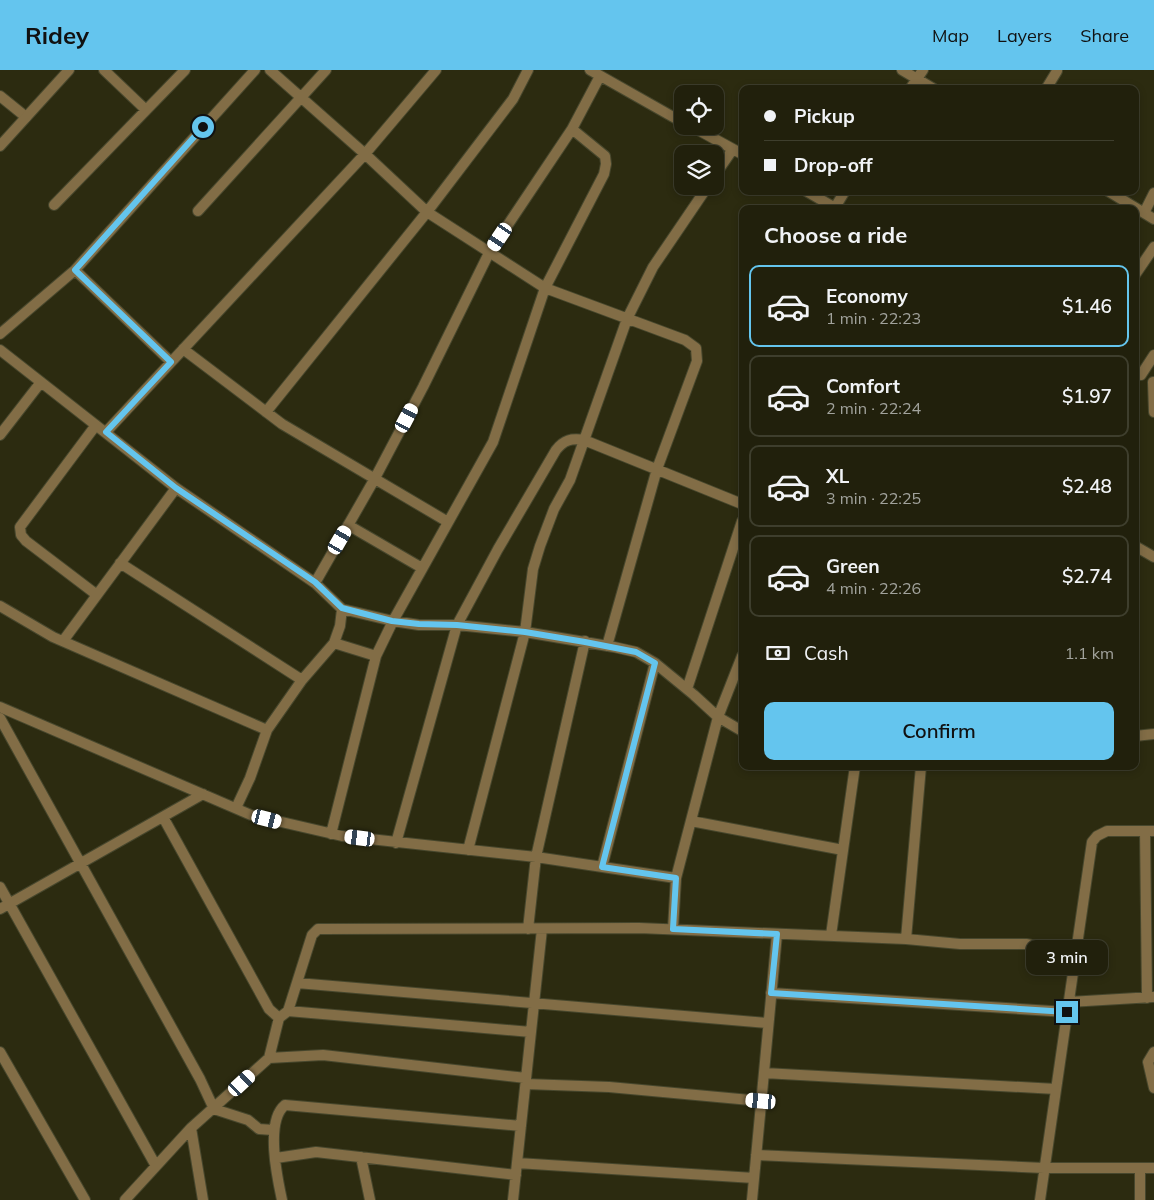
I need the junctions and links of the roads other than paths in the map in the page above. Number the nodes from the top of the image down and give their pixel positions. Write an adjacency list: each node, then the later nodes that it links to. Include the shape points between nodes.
1 (69, 70): 20 (street)
2 (104, 70): 19 (street)
3 (185, 70): 19 (street)
4 (255, 70): 44 (street)
5 (270, 70): 18 (street)
6 (326, 70): 18 (street)
7 (436, 70): 27 (street)
8 (528, 70): 38 (street, via 513,99)
9 (590, 70): 13 (street)
10 (902, 70): 12 (street)
11 (1057, 71): 16 (street)
12 (920, 74): 14 (street); 15 (street)
13 (600, 76): 21 (street); 22 (street)
14 (913, 85)
15 (930, 85)
16 (1048, 85)
17 (0, 96): 20 (street)
18 (302, 98): 27 (street); 37 (street)
19 (146, 110): 35 (street)
20 (26, 117): 24 (street)
21 (674, 118)
22 (572, 129): 42 (street); 45 (street, via 605,156 606,164 604,174)
23 (707, 135): 25 (street)
24 (0, 146)
25 (733, 149): 26 (street); 28 (street)
26 (739, 152)
27 (365, 154): 38 (street); 48 (street)
28 (724, 162)
29 (1154, 193): 39 (street)
30 (702, 195): 46 (street, via 653,267)
31 (813, 195): 33 (street)
32 (1115, 195): 34 (street)
33 (830, 205)
34 (1131, 205)
35 (54, 206)
36 (1139, 210): 39 (street)
37 (198, 211)
38 (428, 212): 42 (street); 56 (street)
39 (1144, 213): 40 (street)
40 (1154, 219)
41 (1154, 246): 43 (street)
42 (489, 252): 45 (street); 63 (street)
43 (1139, 269)
44 (75, 270): 47 (street); 51 (street)
45 (545, 288): 46 (street); 66 (street, via 493,442)
46 (627, 319): 61 (street); 62 (street, via 685,340 696,348 697,361)
47 (0, 334)
48 (183, 349): 51 (street); 56 (street)
49 (1, 351): 54 (street)
50 (1154, 355): 52 (street)
51 (171, 362): 59 (street)
52 (1139, 373)
53 (1139, 375): 55 (street)
54 (41, 382): 58 (street); 60 (street)
55 (1154, 383): 57 (street)
56 (266, 412): 63 (street)
57 (1154, 412)
58 (96, 425): 59 (street); 74 (street, via 20,526 26,541)
59 (106, 432): 64 (street)
60 (0, 435)
61 (584, 440): 62 (street); 78 (street, via 567,440 556,450); 79 (street, via 540,546)
62 (657, 469): 65 (street); 83 (street)
63 (374, 480): 66 (street); 67 (street)
64 (176, 488): 71 (street); 73 (street)
65 (739, 503)
66 (448, 522): 72 (street)
67 (348, 526): 72 (street); 73 (street)
68 (739, 530): 88 (street)
69 (1139, 548): 70 (street)
70 (1154, 557)
71 (120, 563): 74 (street); 87 (street)
72 (422, 568): 77 (street)
73 (315, 582): 76 (street)
74 (97, 595): 80 (street)
75 (0, 606): 80 (street)
76 (342, 608): 77 (street); 82 (street)
77 (392, 621): 78 (street); 84 (street)
78 (457, 625): 79 (street); 104 (street)
79 (525, 632): 81 (street); 105 (street)
80 (62, 641): 93 (street)
81 (585, 642): 83 (street); 107 (street)
82 (334, 643): 84 (street); 87 (street)
83 (607, 646): 85 (street, via 636,652)
84 (376, 656): 103 (street)
85 (655, 663): 88 (street); 109 (street)
86 (739, 664): 90 (street)
87 (302, 680): 93 (street)
88 (687, 689): 90 (street)
89 (0, 707): 98 (street)
90 (718, 717): 92 (street); 101 (street)
91 (0, 718): 108 (street)
92 (739, 729)
93 (267, 730): 99 (street)
94 (1154, 734): 95 (street)
95 (1139, 736)
96 (854, 770): 106 (street)
97 (921, 770): 118 (street)
98 (203, 794): 99 (street); 100 (street)
99 (236, 808): 103 (street, via 251,815)
100 (163, 817): 108 (street); 126 (street, via 269,1009)
101 (691, 821): 106 (street); 110 (street)
102 (1149, 831): 119 (street, via 1107,831 1092,842); 122 (street)
103 (330, 834): 104 (street)
104 (396, 843): 105 (street)
105 (468, 850): 107 (street)
106 (843, 850): 117 (street)
107 (536, 857): 109 (street); 113 (street)
108 (81, 864): 112 (street); 137 (street)
109 (602, 867): 110 (street)
110 (676, 878): 115 (street)
111 (0, 887): 112 (street)
112 (5, 906): 145 (street)
113 (528, 929): 114 (street); 120 (street, via 318,929 312,935)
114 (542, 929): 115 (street); 124 (street)
115 (673, 929): 116 (street)
116 (777, 934): 117 (street); 121 (street)
117 (832, 935): 118 (street)
118 (906, 939): 119 (street, via 960,944 1026,944)
119 (1076, 953): 123 (street)
120 (296, 983): 124 (street); 126 (street)
121 (771, 993): 125 (street); 127 (street)
122 (1151, 998): 123 (street)
123 (1069, 1002): 125 (street)
124 (534, 1004): 127 (street); 128 (street)
125 (1067, 1012): 135 (street)
126 (283, 1015): 128 (street); 131 (street)
127 (768, 1023): 132 (street)
128 (531, 1032): 133 (street)
129 (0, 1052): 151 (street)
130 (1154, 1052): 134 (street, via 1148,1062)
131 (269, 1058): 133 (street, via 322,1056); 137 (street)
132 (764, 1073): 135 (street); 136 (street)
133 (526, 1081): 136 (street); 138 (street)
134 (1154, 1088)
135 (1056, 1089): 146 (street)
136 (761, 1101): 141 (street)
137 (214, 1109): 139 (street); 140 (street, via 248,1120 259,1129)
138 (521, 1126): 140 (street, via 285,1105 280,1109); 144 (street)
139 (191, 1128): 145 (street); 153 (street)
140 (273, 1130): 143 (street)
141 (756, 1155): 146 (street); 150 (street)
142 (361, 1157): 143 (street, via 316,1152); 149 (street); 155 (street)
143 (276, 1158): 154 (street)
144 (517, 1163): 149 (street); 150 (street)
145 (156, 1166): 152 (street)
146 (1044, 1168): 147 (street); 158 (street)
147 (1140, 1168): 148 (street); 159 (street)
148 (1154, 1168)
149 (516, 1175): 156 (street)
150 (754, 1178): 157 (street)
151 (84, 1200)
152 (125, 1200)
153 (203, 1200)
154 (282, 1200)
155 (370, 1200)
156 (513, 1200)
157 (752, 1200)
158 (1040, 1200)
159 (1140, 1200)

